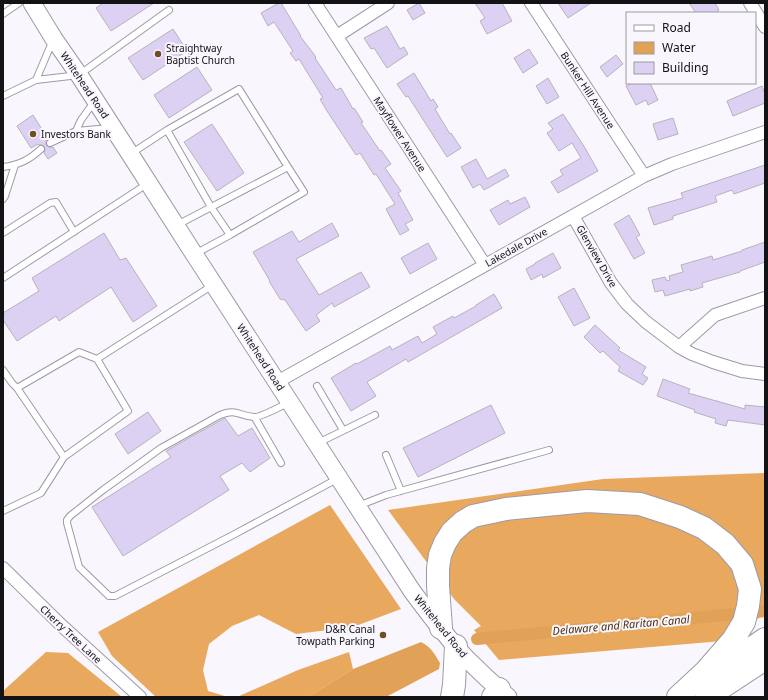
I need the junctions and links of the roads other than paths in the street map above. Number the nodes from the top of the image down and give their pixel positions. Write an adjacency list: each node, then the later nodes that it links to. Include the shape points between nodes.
1 (19, 3): 10 (lane)
2 (32, 3): 13 (main road, Whitehead Road)
3 (315, 3): 12 (street, Mayflower Avenue)
4 (388, 3): 12 (street)
5 (531, 3): 28 (street, Bunker Hill Avenue)
6 (750, 3): 8 (street)
7 (169, 10): 14 (lane)
8 (756, 12)
9 (756, 13): 11 (street)
10 (3, 14)
11 (765, 27)
12 (337, 36): 38 (street, Mayflower Avenue)
13 (54, 39): 14 (main road, Whitehead Road); 15 (lane)
14 (79, 76): 15 (lane); 17 (main road, Whitehead Road)
15 (36, 80): 16 (lane)
16 (3, 96)
17 (95, 100): 18 (main road, Whitehead Road); 20 (lane)
18 (113, 128): 20 (lane); 24 (main road, Whitehead Road)
19 (167, 130): 24 (lane); 27 (lane, via 240,89); 31 (lane)
20 (76, 131): 22 (lane)
21 (765, 132): 28 (street, Lakedale Drive)
22 (50, 143)
23 (41, 149): 25 (lane, via 32,157)
24 (130, 154): 29 (main road, Whitehead Road)
25 (15, 165): 26 (lane); 30 (lane)
26 (3, 167)
27 (288, 167): 31 (lane); 36 (lane, via 304,192)
28 (644, 176): 32 (street, Lakedale Drive)
29 (149, 183): 33 (main road, Whitehead Road); 34 (lane)
30 (3, 199)
31 (211, 207): 33 (lane); 36 (lane)
32 (573, 216): 38 (street, Lakedale Drive); 42 (street, Glenview Drive, via 611,283 627,304)
33 (176, 226): 37 (main road, Whitehead Road)
34 (74, 232): 35 (lane, via 56,202 50,203); 39 (lane)
35 (3, 233)
36 (230, 235): 37 (lane)
37 (194, 254): 40 (main road, Whitehead Road)
38 (485, 265): 46 (street, Lakedale Drive)
39 (3, 278)
40 (214, 285): 43 (lane); 46 (main road, Whitehead Road)
41 (765, 298): 42 (street, via 715,315)
42 (679, 347): 45 (street, Glenview Drive, via 713,362 742,371)
43 (97, 359): 48 (lane, via 79,352); 56 (lane, via 128,411)
44 (3, 370): 48 (lane)
45 (765, 374)
46 (277, 382): 49 (main road, Whitehead Road)
47 (317, 386): 52 (lane)
48 (17, 388): 56 (lane)
49 (290, 402): 51 (lane); 53 (main road, Whitehead Road)
50 (375, 415): 52 (lane)
51 (255, 418): 57 (lane); 58 (lane, via 231,411 220,415 161,448 70,516 67,523 79,567 109,596 115,596)
52 (343, 430): 53 (lane)
53 (316, 443): 58 (main road, Whitehead Road)
54 (550, 450): 59 (lane)
55 (386, 455): 59 (lane)
56 (64, 458): 61 (lane, via 41,493)
57 (281, 463)
58 (339, 478): 60 (main road, Whitehead Road)
59 (401, 491): 60 (lane)
60 (357, 506): 64 (main road, Whitehead Road, via 412,591)
61 (3, 511)
62 (3, 568): 67 (street, Cherry Tree Lane)
63 (765, 639): 65 (highway)
64 (454, 647): 65 (highway, via 438,586 440,555 452,532 473,516 506,509 587,501 640,504 704,528 725,544 742,564 750,589 744,622); 66 (main road, Whitehead Road); 68 (highway)
65 (749, 655): 69 (highway); 70 (highway)
66 (500, 694)
67 (140, 697)
68 (452, 697)
69 (679, 697)
70 (707, 697)

